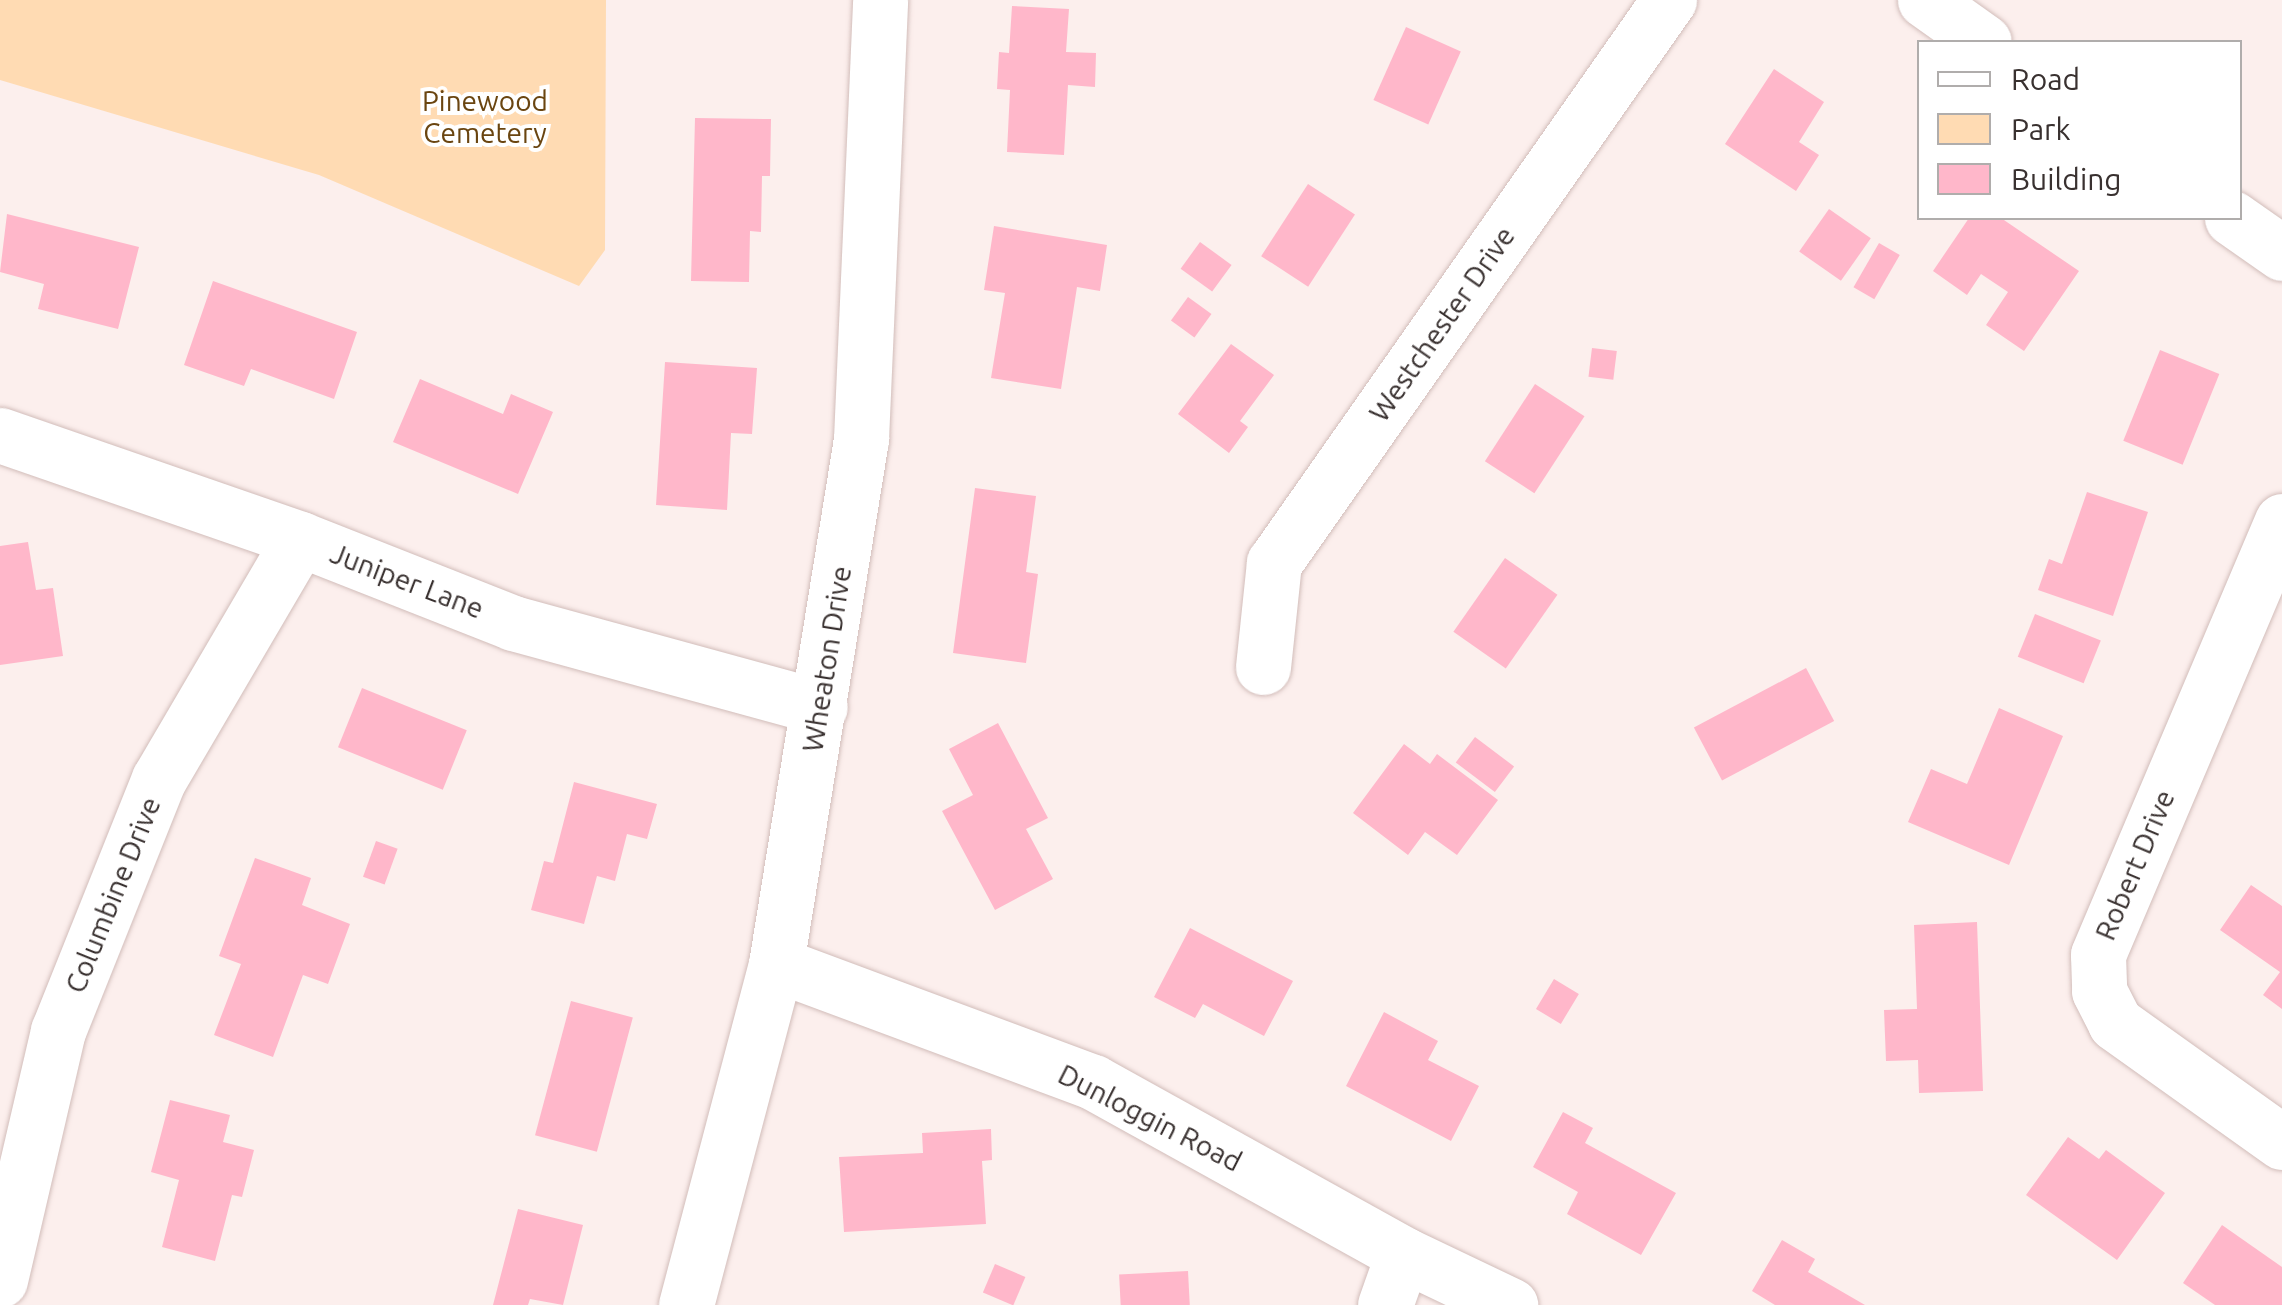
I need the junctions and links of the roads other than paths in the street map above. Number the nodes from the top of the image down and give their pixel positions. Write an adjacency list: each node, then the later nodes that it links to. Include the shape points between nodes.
1 (880, 0): 11 (street, Wheaton Drive, via 861,440)
2 (1669, 0): 10 (street, Westchester Drive, via 1274,563)
3 (1925, 0): 4 (street)
4 (1981, 40)
5 (2235, 220): 6 (street)
6 (2282, 252)
7 (0, 435): 9 (street, Juniper Lane)
8 (2282, 521): 13 (street, Robert Drive, via 2098,954 2099,990 2115,1023)
9 (300, 539): 11 (street, Juniper Lane, via 513,622); 15 (street, Columbine Drive, via 152,797 58,1030)
10 (1263, 667)
11 (820, 707): 12 (street, Wheaton Drive)
12 (776, 964): 14 (street, Dunloggin Road, via 1093,1082); 16 (street, Wheaton Drive)
13 (2282, 1142)
14 (1403, 1254): 17 (street); 18 (street, Dunloggin Road)
15 (0, 1280)
16 (686, 1305)
17 (1385, 1305)
18 (1510, 1305)

